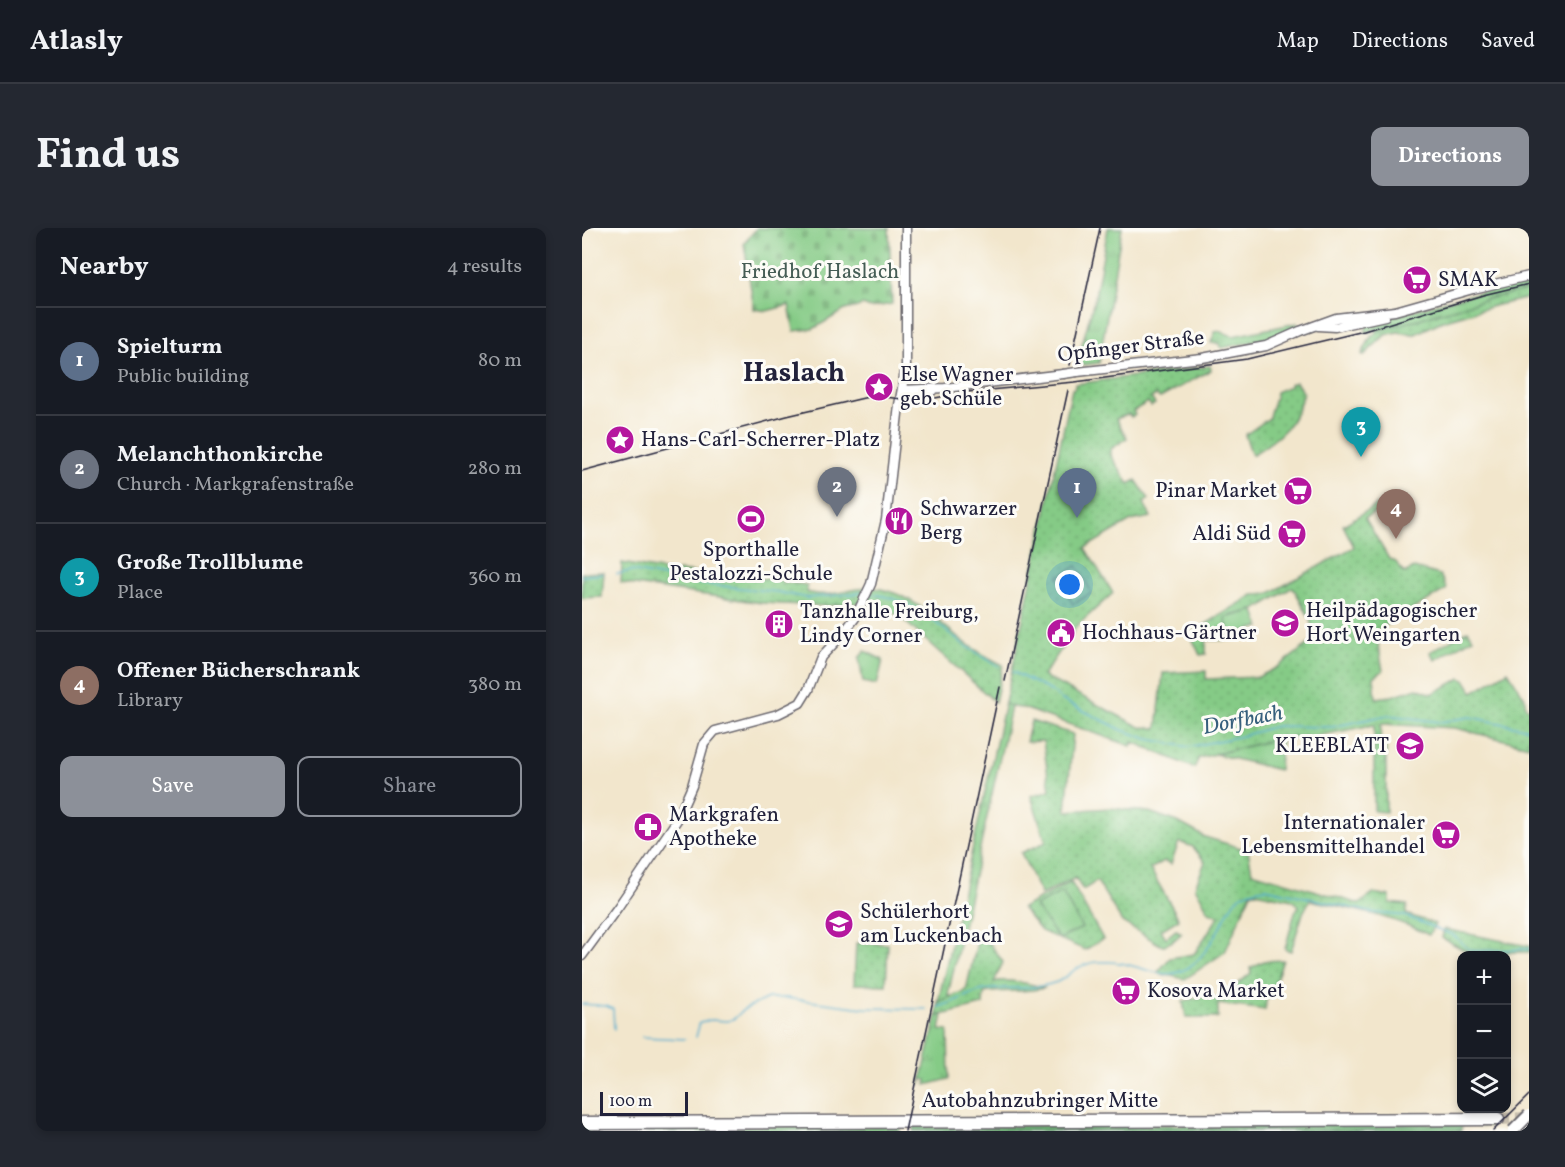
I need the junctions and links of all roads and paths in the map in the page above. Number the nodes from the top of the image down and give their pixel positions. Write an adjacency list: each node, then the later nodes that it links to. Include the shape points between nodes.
1 (906, 228): 8 (street, via 908,350)
2 (1529, 276): 4 (street, Opfinger Straße)
3 (1373, 308): 5 (street)
4 (1395, 311): 5 (street, Opfinger Straße); 6 (street, Opfinger Straße, via 1349,325)
5 (1383, 312): 6 (street, Opfinger Straße, via 1336,318)
6 (1318, 326): 7 (street, Opfinger Straße, bridge, via 1273,344 1232,353)
7 (945, 388): 8 (street, Opfinger Straße); 9 (street, Opfinger Straße)
8 (903, 390): 9 (street)
9 (901, 400): 10 (street, via 886,520 875,573 847,628 821,657 800,703 778,714 715,731 707,738 677,820)
10 (582, 956)
11 (1529, 1115): 14 (main road, bridge)
12 (1498, 1119): 13 (highway, Autobahnzubringer Mitte)
13 (582, 1123)
14 (1513, 1131)

